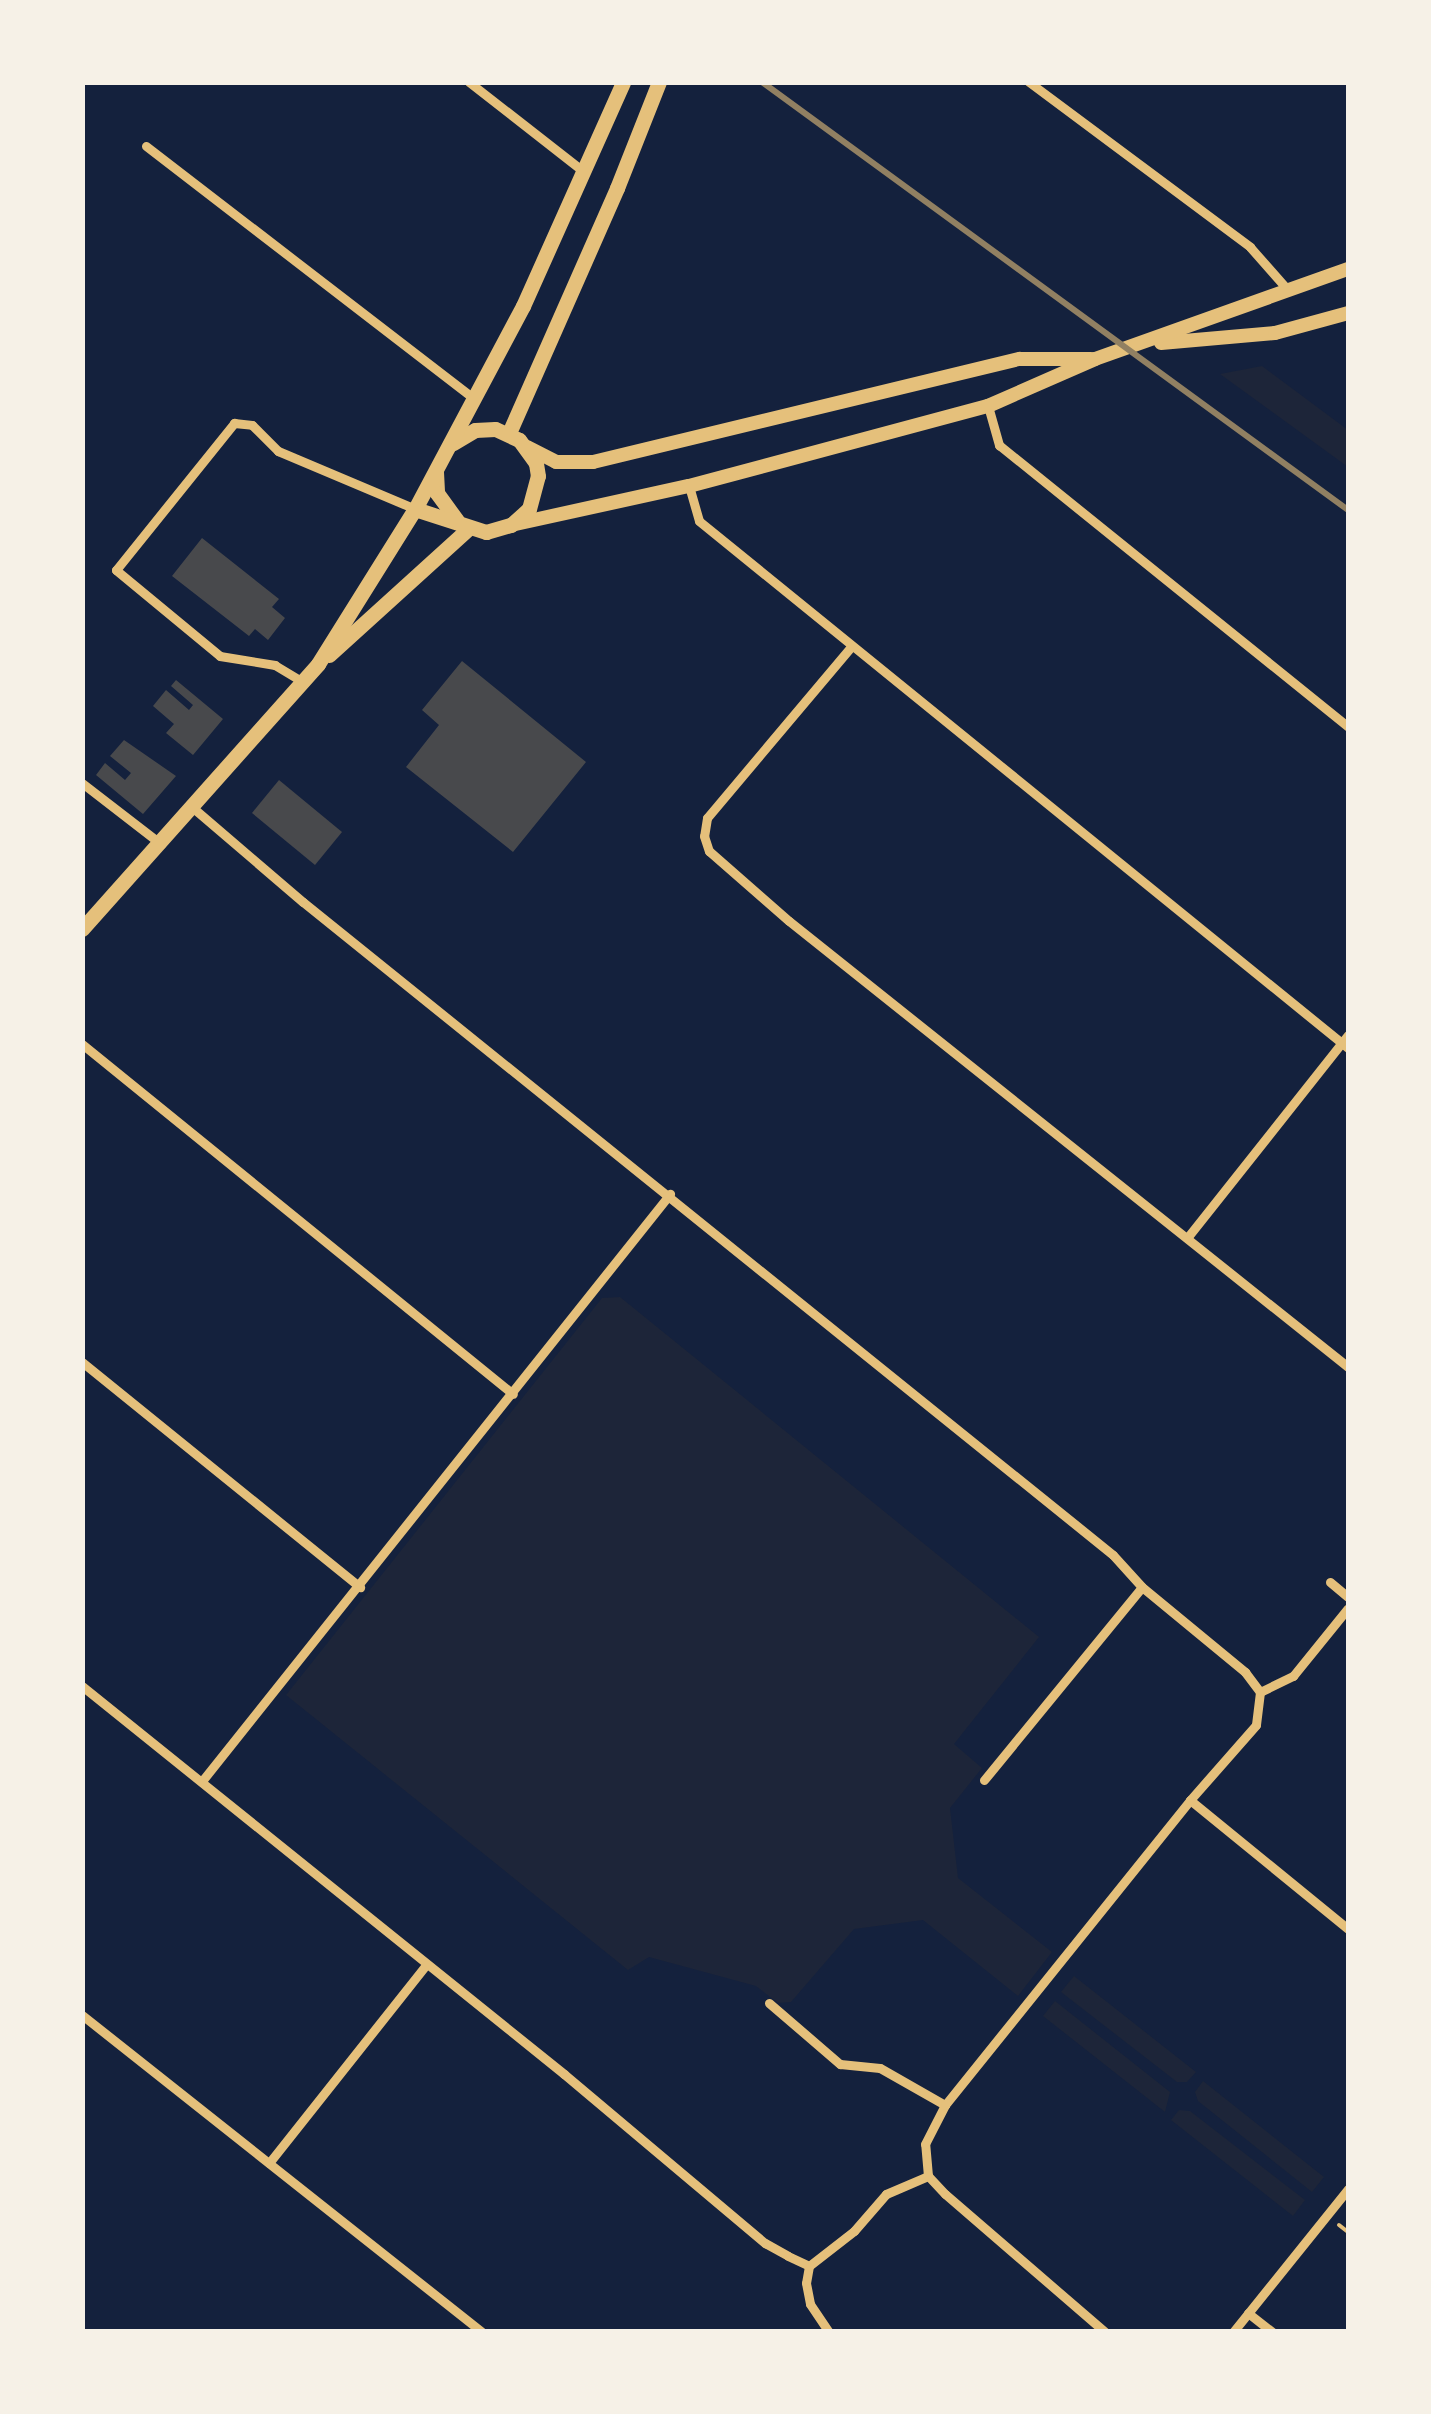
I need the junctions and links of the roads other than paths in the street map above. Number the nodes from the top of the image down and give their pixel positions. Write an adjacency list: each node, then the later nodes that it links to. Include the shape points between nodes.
1 (469, 82): 6 (street)
2 (623, 82): 6 (main road)
3 (658, 82): 14 (main road)
4 (1029, 82): 8 (street, via 1250,247)
5 (146, 146): 12 (street)
6 (586, 174): 12 (main road)
7 (1348, 269): 8 (main road)
8 (1286, 289): 10 (main road)
9 (1348, 313): 10 (main road, via 1275,332)
10 (1150, 343): 11 (main road)
11 (1095, 360): 13 (main road); 15 (main road, via 1020,358 593,462 556,462)
12 (474, 399): 16 (main road)
13 (988, 406): 18 (main road); 25 (street, via 998,445)
14 (508, 433): 15 (main road); 16 (main road, via 476,430)
15 (527, 447): 20 (main road, via 537,494)
16 (446, 448): 17 (main road)
17 (437, 468): 19 (main road); 21 (main road, via 445,510)
18 (689, 486): 20 (main road); 22 (street, via 699,522)
19 (415, 509): 21 (main road); 23 (main road); 24 (street, via 278,451 252,425 234,423 116,570 220,656 275,665)
20 (511, 525): 21 (main road, via 486,532)
21 (469, 528): 23 (main road)
22 (850, 648): 30 (street); 33 (street, via 706,818 710,852)
23 (318, 664): 24 (main road)
24 (303, 682): 27 (main road)
25 (1348, 728)
26 (82, 783): 28 (street)
27 (192, 807): 28 (main road); 32 (street)
28 (161, 844): 29 (main road)
29 (82, 929)
30 (1346, 1042): 33 (street)
31 (82, 1044): 36 (street)
32 (670, 1194): 36 (street); 39 (street, via 1113,1555)
33 (1187, 1238): 35 (street)
34 (82, 1362): 38 (street)
35 (1348, 1367)
36 (513, 1394): 38 (street)
37 (1330, 1582): 40 (street)
38 (360, 1587): 45 (street)
39 (1142, 1587): 43 (street, via 1235,1662); 44 (street)
40 (1348, 1597)
41 (1348, 1608): 43 (street, via 1294,1676)
42 (82, 1686): 45 (street)
43 (1260, 1692): 46 (street, via 1256,1725)
44 (984, 1780)
45 (202, 1782): 48 (street)
46 (1190, 1800): 47 (street); 51 (street)
47 (1348, 1929)
48 (426, 1965): 52 (street); 55 (street, via 765,2243)
49 (769, 2004): 51 (street, via 840,2064 880,2068)
50 (82, 2015): 52 (street)
51 (945, 2105): 53 (street, via 925,2144)
52 (269, 2163): 57 (street)
53 (928, 2176): 55 (street, via 886,2194); 59 (street)
54 (1348, 2189): 56 (street)
55 (810, 2266): 58 (street, via 810,2304)
56 (1248, 2312): 60 (street); 61 (street)
57 (482, 2332)
58 (829, 2332)
59 (1105, 2332)
60 (1232, 2332)
61 (1272, 2332)

